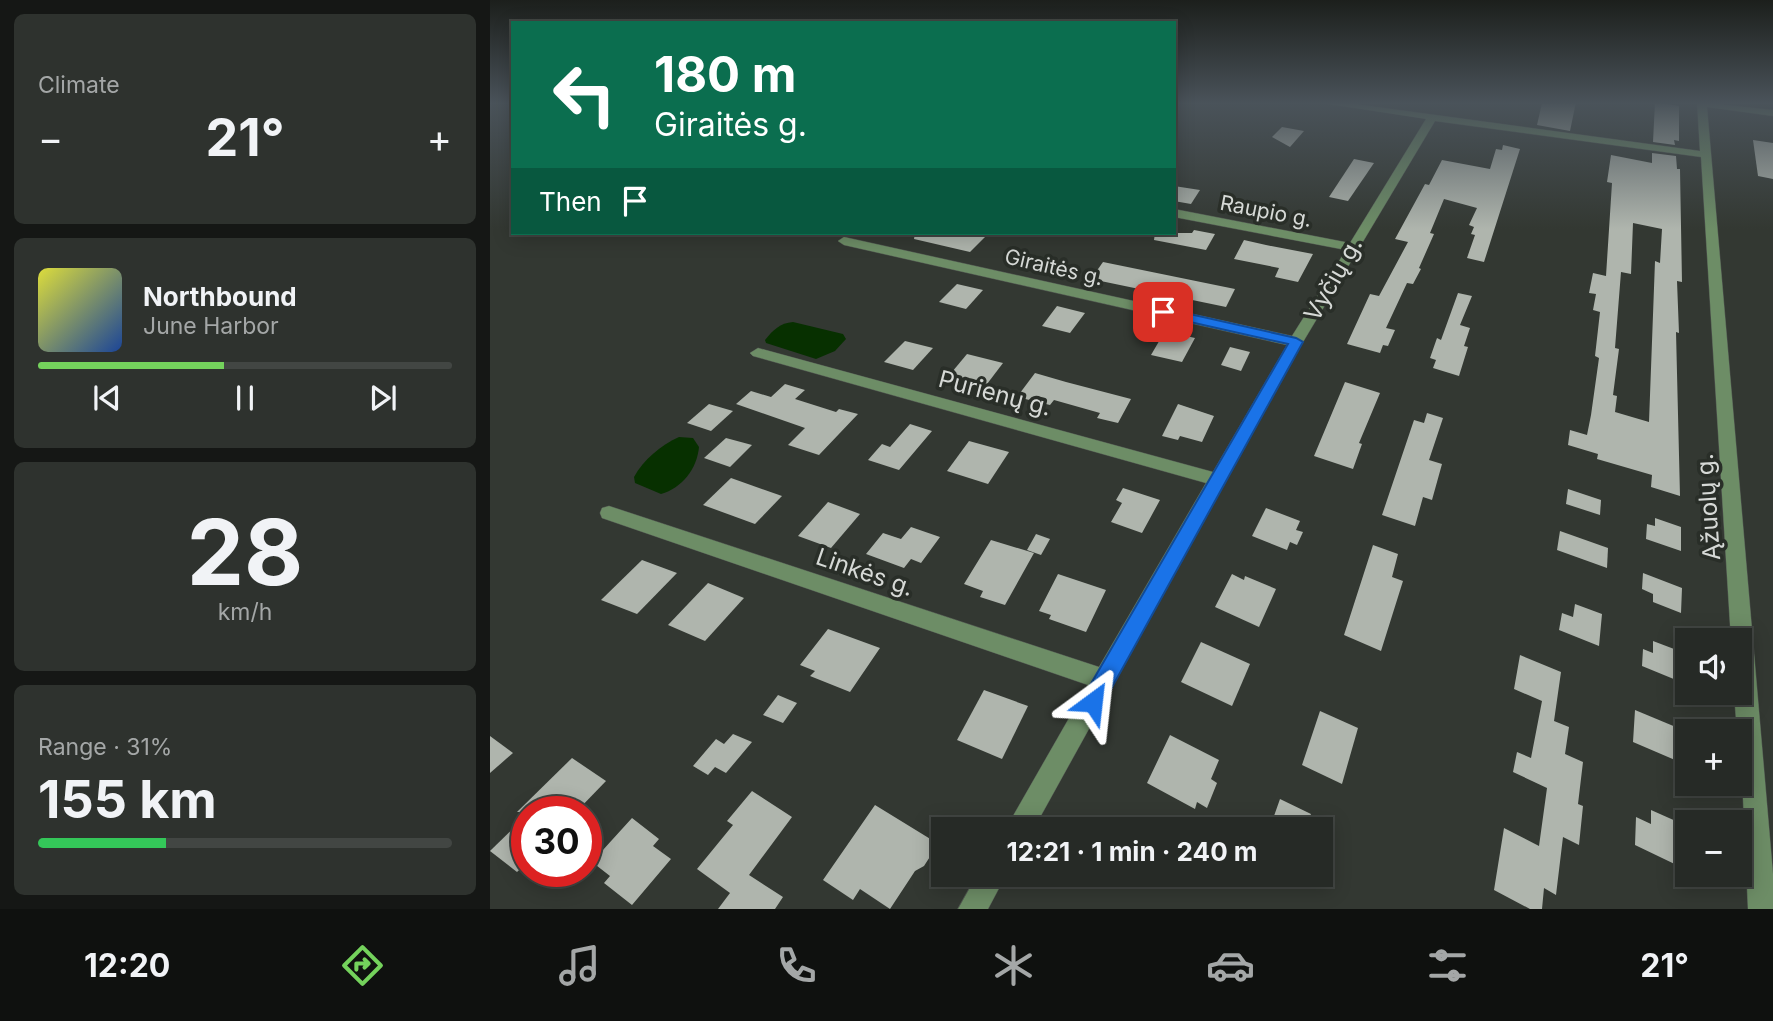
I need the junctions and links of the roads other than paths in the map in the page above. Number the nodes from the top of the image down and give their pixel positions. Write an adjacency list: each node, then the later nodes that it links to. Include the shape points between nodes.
1 (1415, 144): 7 (street, Vyčių g.)
2 (1630, 144): 4 (street)
3 (1706, 144): 4 (street, Ąžuolų g.)
4 (1707, 155): 16 (street, Ąžuolų g.)
5 (1176, 214): 7 (street, Raupio g.)
6 (844, 241): 8 (street, Giraitės g.)
7 (1352, 247): 8 (street, Vyčių g.)
8 (1296, 342): 10 (street, Vyčių g.)
9 (758, 353): 10 (street, Purienų g.)
10 (1218, 480): 12 (street, Vyčių g.)
11 (608, 513): 12 (street, Linkės g.)
12 (1105, 680): 13 (street, Vyčių g.)
13 (1026, 817)
14 (985, 887): 15 (street)
15 (972, 909)
16 (1762, 909)

